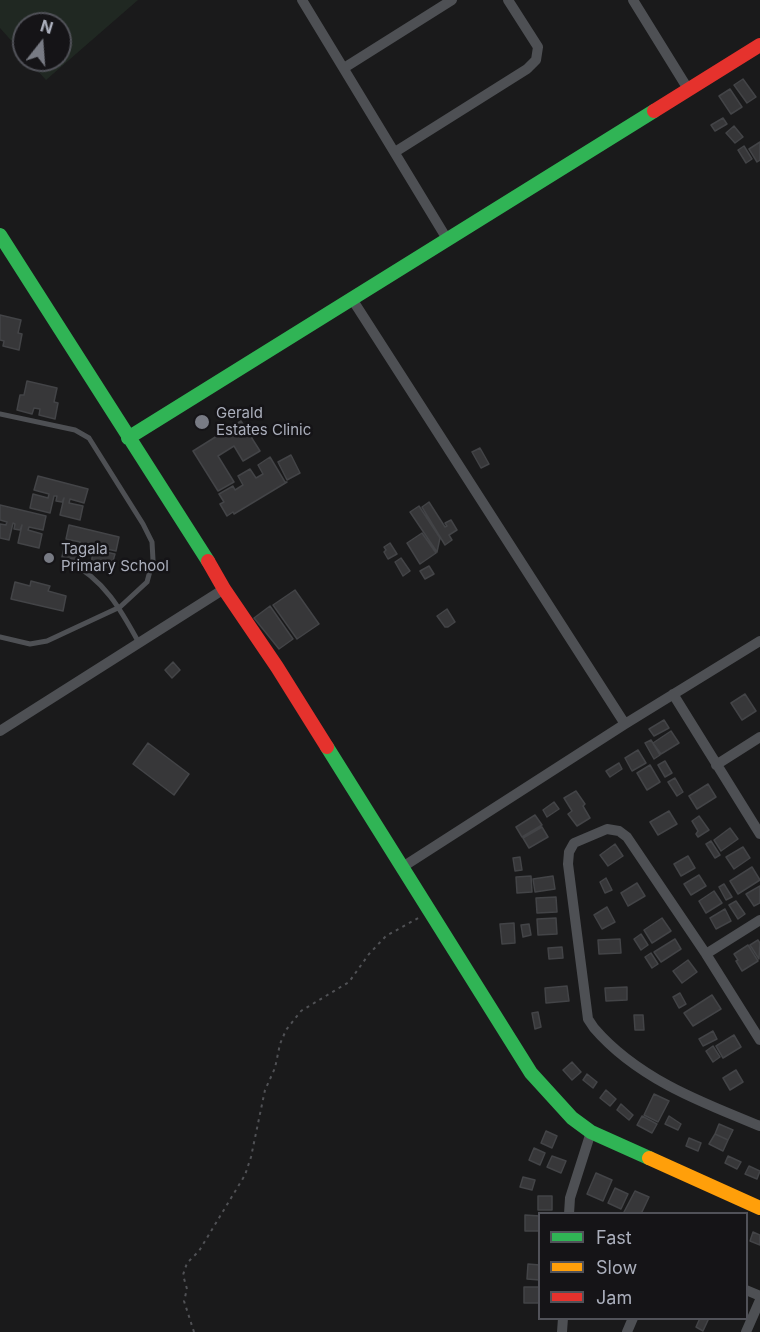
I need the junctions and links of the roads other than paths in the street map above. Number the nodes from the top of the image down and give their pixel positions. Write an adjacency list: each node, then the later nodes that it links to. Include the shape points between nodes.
1 (302, 0): 6 (street)
2 (452, 0): 6 (street)
3 (508, 0): 8 (street, via 538,47 536,60)
4 (633, 0): 7 (street)
5 (760, 45): 7 (street)
6 (344, 68): 8 (street)
7 (688, 89): 10 (street)
8 (395, 152): 10 (street)
9 (0, 236): 13 (street)
10 (447, 239): 11 (street)
11 (352, 299): 13 (street); 21 (street)
12 (0, 414): 16 (lane, via 82,432 143,524 152,542 152,571 142,588)
13 (128, 438): 15 (street)
14 (69, 562): 16 (lane, via 93,577)
15 (224, 589): 19 (street); 26 (street)
16 (120, 607): 17 (lane, via 47,641 30,644); 19 (lane)
17 (0, 637)
18 (760, 641): 20 (street)
19 (139, 643): 22 (street)
20 (673, 694): 21 (street); 24 (street)
21 (625, 724): 26 (street)
22 (0, 731)
23 (760, 737): 24 (street)
24 (716, 765): 25 (street)
25 (760, 834)
26 (401, 868): 31 (street, via 531,1073 566,1112)
27 (760, 920): 28 (street)
28 (706, 954): 29 (street); 30 (street, via 627,837 607,829 574,843 568,864 588,1019 642,1071 705,1104)
29 (760, 1040)
30 (760, 1126)
31 (591, 1132): 32 (street); 33 (street, via 570,1198)
32 (760, 1208)
33 (570, 1212)
34 (760, 1298): 35 (street)
35 (746, 1332)

